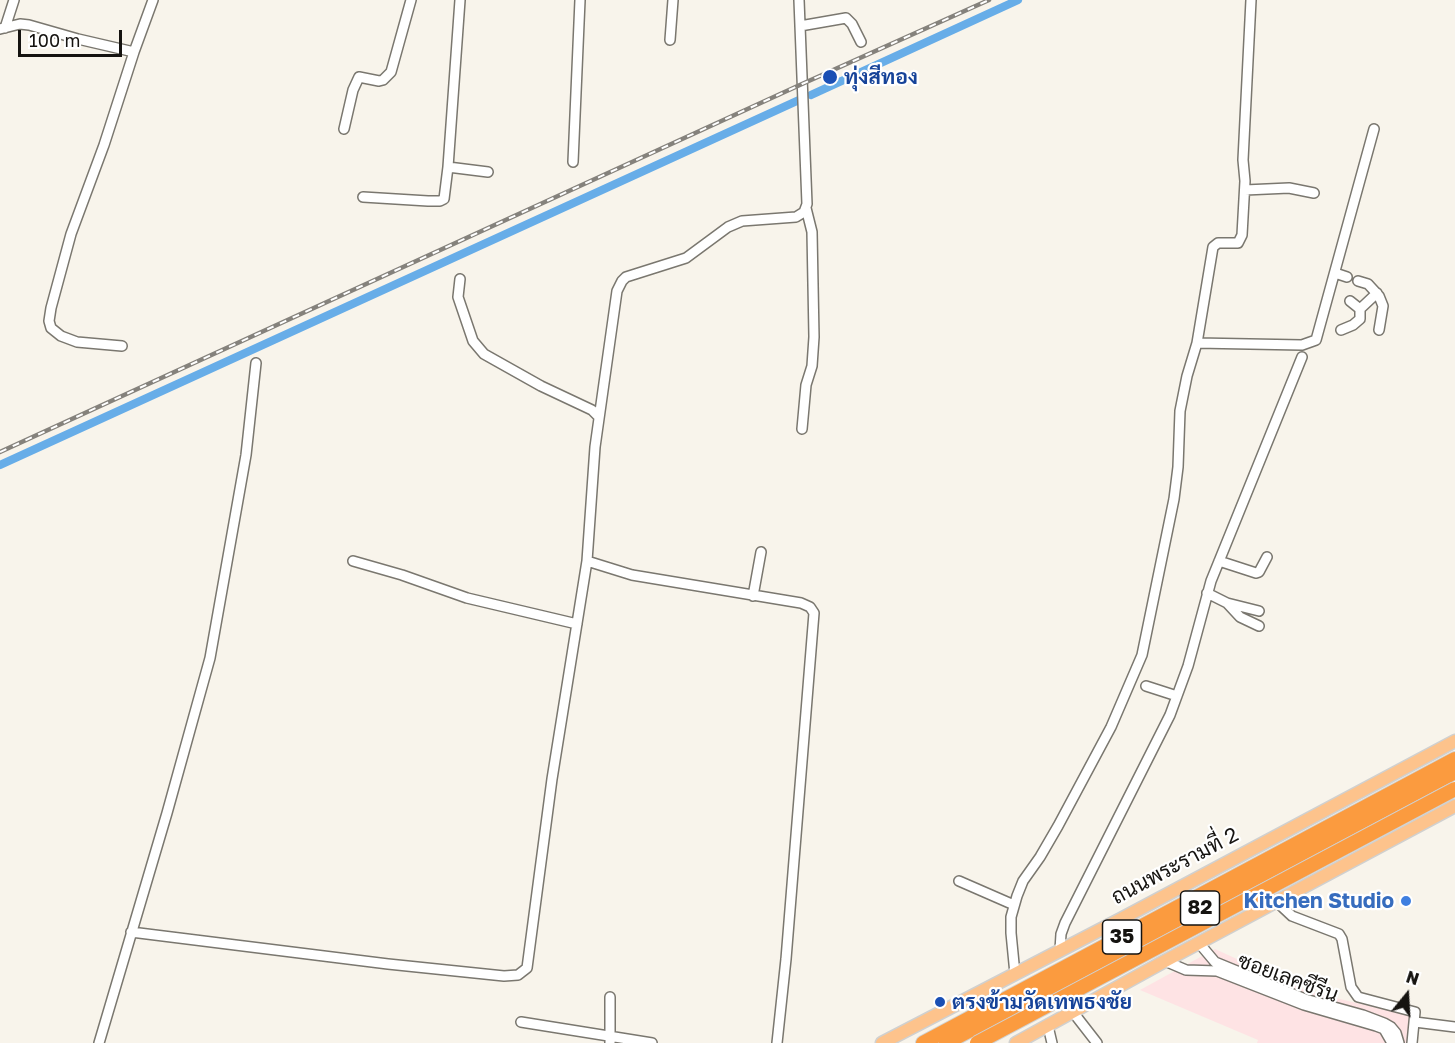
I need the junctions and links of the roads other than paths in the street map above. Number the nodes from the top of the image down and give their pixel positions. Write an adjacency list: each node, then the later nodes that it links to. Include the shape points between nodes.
1 (14, 0): 10 (street)
2 (153, 0): 13 (street)
3 (411, 0): 14 (street, via 391,72 379,81 359,76)
4 (460, 0): 17 (street)
5 (580, 0): 16 (street)
6 (673, 0): 11 (street)
7 (799, 0): 9 (street)
8 (1251, 0): 19 (street)
9 (800, 26): 12 (street, via 846,18); 22 (street)
10 (2, 29): 13 (street, via 29,25)
11 (670, 40)
12 (861, 42)
13 (134, 52): 33 (street, via 71,234 49,321 61,336 77,342)
14 (344, 129)
15 (1374, 129): 23 (street)
16 (573, 162)
17 (448, 167): 18 (street); 21 (street, via 445,196 440,201)
18 (488, 172)
19 (1245, 190): 20 (street, via 1289,188); 32 (street, via 1240,241 1218,243 1212,250)
20 (1314, 194)
21 (363, 197)
22 (806, 208): 36 (street, via 796,217 742,221 686,258 622,281 614,300); 37 (street, via 812,232 814,337)
23 (1335, 273): 24 (street); 32 (street, via 1319,335 1311,343)
24 (1347, 277)
25 (460, 279): 36 (street, via 458,297 473,341 484,354)
26 (1359, 281): 27 (street)
27 (1377, 293): 29 (street); 31 (street, via 1383,306)
28 (1350, 301): 29 (street)
29 (1360, 309): 30 (street, via 1357,322)
30 (1341, 330)
31 (1379, 330)
32 (1197, 343): 62 (street, via 1180,411 1174,499 1142,655 1111,727 1023,881)
33 (122, 346)
34 (1302, 357): 42 (street)
35 (256, 363): 63 (street, via 246,455 210,658)
36 (599, 417): 41 (street)
37 (802, 429)
38 (761, 552): 44 (street)
39 (1267, 557): 42 (street, via 1256,573)
40 (353, 561): 47 (street, via 467,598)
41 (587, 561): 44 (street, via 632,574); 47 (street)
42 (1219, 561): 43 (street)
43 (1207, 593): 45 (street); 50 (street)
44 (753, 596): 78 (street, via 801,603 810,606 813,614)
45 (1227, 603): 46 (street); 48 (street, via 1240,617)
46 (1259, 611)
47 (577, 624): 63 (street, via 524,972 504,976 400,966)
48 (1258, 626)
49 (1146, 686): 50 (street)
50 (1178, 696): 65 (street, via 1065,923)
51 (1455, 741): 65 (main road, ถนนพระรามที่ 2 / 35)
52 (1455, 750): 55 (highway)
53 (1455, 759): 55 (highway, ถนนพระรามที่ 2 / 35)
54 (1455, 772): 81 (highway, 82)
55 (1413, 781): 80 (highway, ถนนพระรามที่ 2 / 35)
56 (1455, 789): 58 (highway, 35); 82 (highway, 82, bridge)
57 (1455, 795): 58 (highway)
58 (1424, 805): 82 (highway, 35)
59 (1455, 806): 61 (main road, 35)
60 (959, 882): 62 (street)
61 (1276, 902): 64 (main road, 35); 72 (street, via 1292,916 1332,931 1342,939 1354,994 1413,1011)
62 (1014, 905): 67 (street, via 1011,933)
63 (131, 932): 76 (street)
64 (1199, 943): 66 (main road, 35); 69 (street, ซอยเลคซีรีน, via 1215,962)
65 (1060, 950): 67 (main road, ถนนพระรามที่ 2 / 35)
66 (1165, 960): 69 (street, ซอยเลคซีรีน, via 1186,970 1217,971); 70 (main road, 35)
67 (1015, 974): 79 (main road, ถนนพระรามที่ 2 / 35)
68 (610, 997): 75 (street)
69 (1304, 1002): 86 (street, ซอยเลคซีรีน, via 1384,1029); 87 (street, ซอยเลคซีรีน, via 1384,1023 1396,1033)
70 (1075, 1009): 73 (main road, 35); 85 (street, via 1076,1016)
71 (521, 1022): 75 (street)
72 (1415, 1022): 74 (street); 88 (street)
73 (1048, 1026): 83 (main road, 35); 84 (street)
74 (1455, 1027)
75 (610, 1040): 77 (street)
76 (99, 1043)
77 (652, 1043)
78 (777, 1043)
79 (882, 1043)
80 (923, 1043)
81 (945, 1043)
82 (975, 1043)
83 (1016, 1043)
84 (1052, 1043)
85 (1098, 1043)
86 (1392, 1043)
87 (1399, 1043)
88 (1412, 1043)

